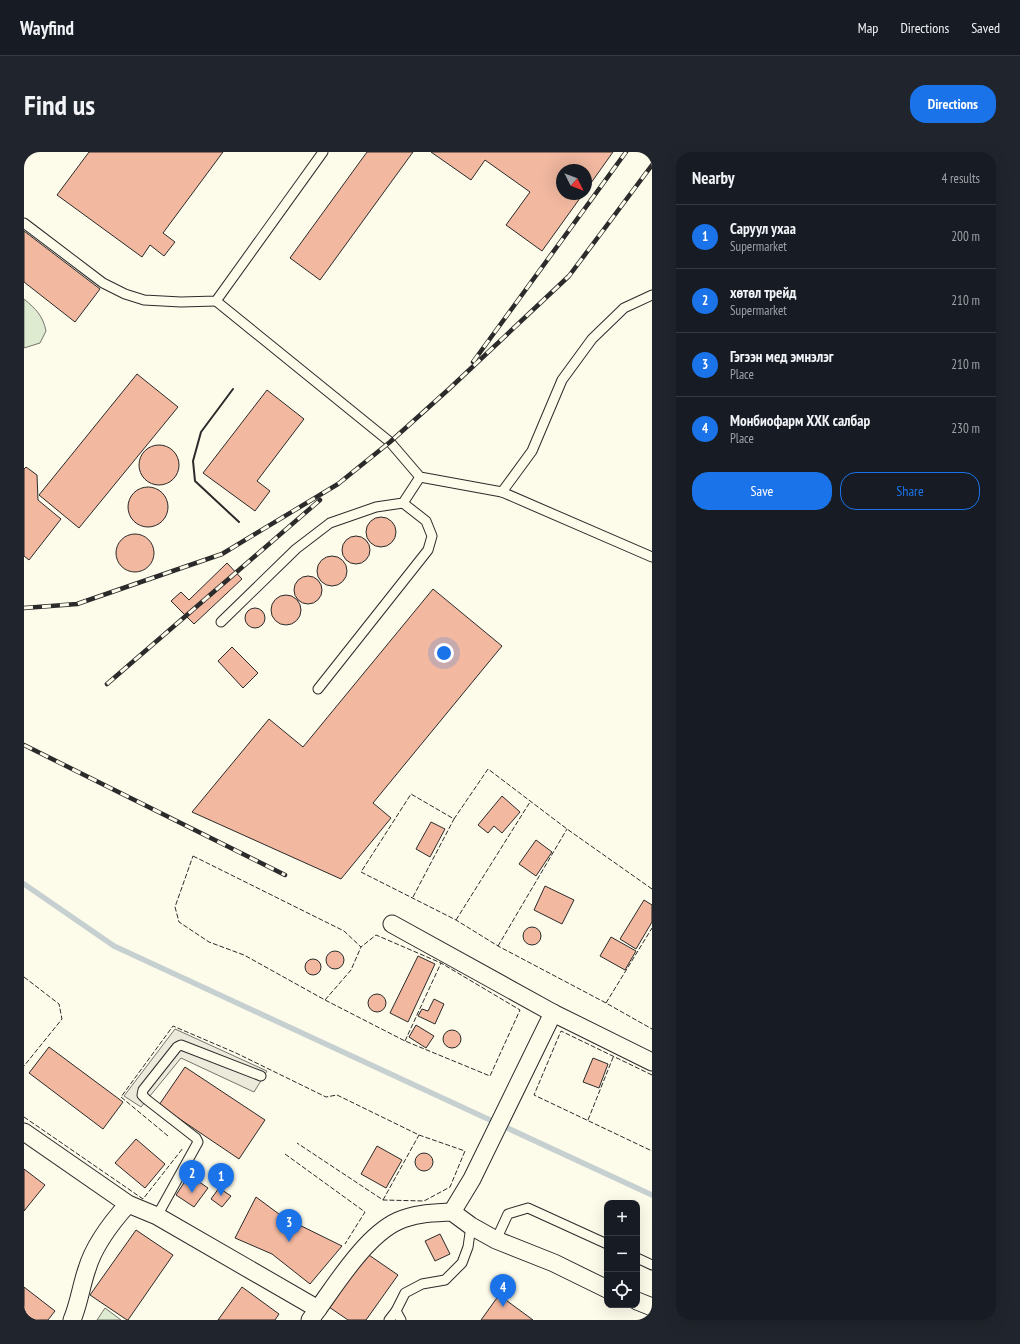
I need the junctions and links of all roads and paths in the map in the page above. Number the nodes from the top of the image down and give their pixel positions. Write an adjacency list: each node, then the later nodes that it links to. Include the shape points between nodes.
1 (323, 152): 4 (lane)
2 (24, 223): 4 (lane, via 103,283 125,294 144,300)
3 (652, 295): 6 (lane, via 624,308 592,339 562,380 532,451)
4 (216, 301): 5 (lane, via 390,442)
5 (420, 477): 6 (lane); 7 (lane)
6 (502, 492): 8 (lane)
7 (403, 503): 9 (lane, via 376,507 330,523 296,549); 10 (lane, via 426,521 432,536 428,550)
8 (652, 557)
9 (221, 622)
10 (318, 689)
11 (392, 924): 12 (street)
12 (553, 1013): 13 (street); 17 (street, via 472,1179)
13 (652, 1062)
14 (261, 1076): 18 (lane, via 181,1045 143,1090 142,1095 146,1099 198,1142)
15 (24, 1132): 16 (street)
16 (128, 1204): 18 (street); 29 (street, via 95,1249)
17 (452, 1212): 19 (street); 28 (street, via 423,1214 399,1220 383,1229 352,1261)
18 (156, 1216): 28 (street)
19 (472, 1226): 20 (street); 27 (lane, via 462,1263 445,1280 422,1284 405,1293)
20 (496, 1240): 21 (lane, via 508,1214 528,1208); 24 (street, via 554,1263)
21 (604, 1243)
22 (640, 1259): 23 (lane)
23 (652, 1265)
24 (604, 1288)
25 (640, 1302): 26 (street)
26 (652, 1307)
27 (396, 1311): 30 (lane); 31 (lane)
28 (314, 1314)
29 (72, 1320)
30 (389, 1320)
31 (400, 1320)

